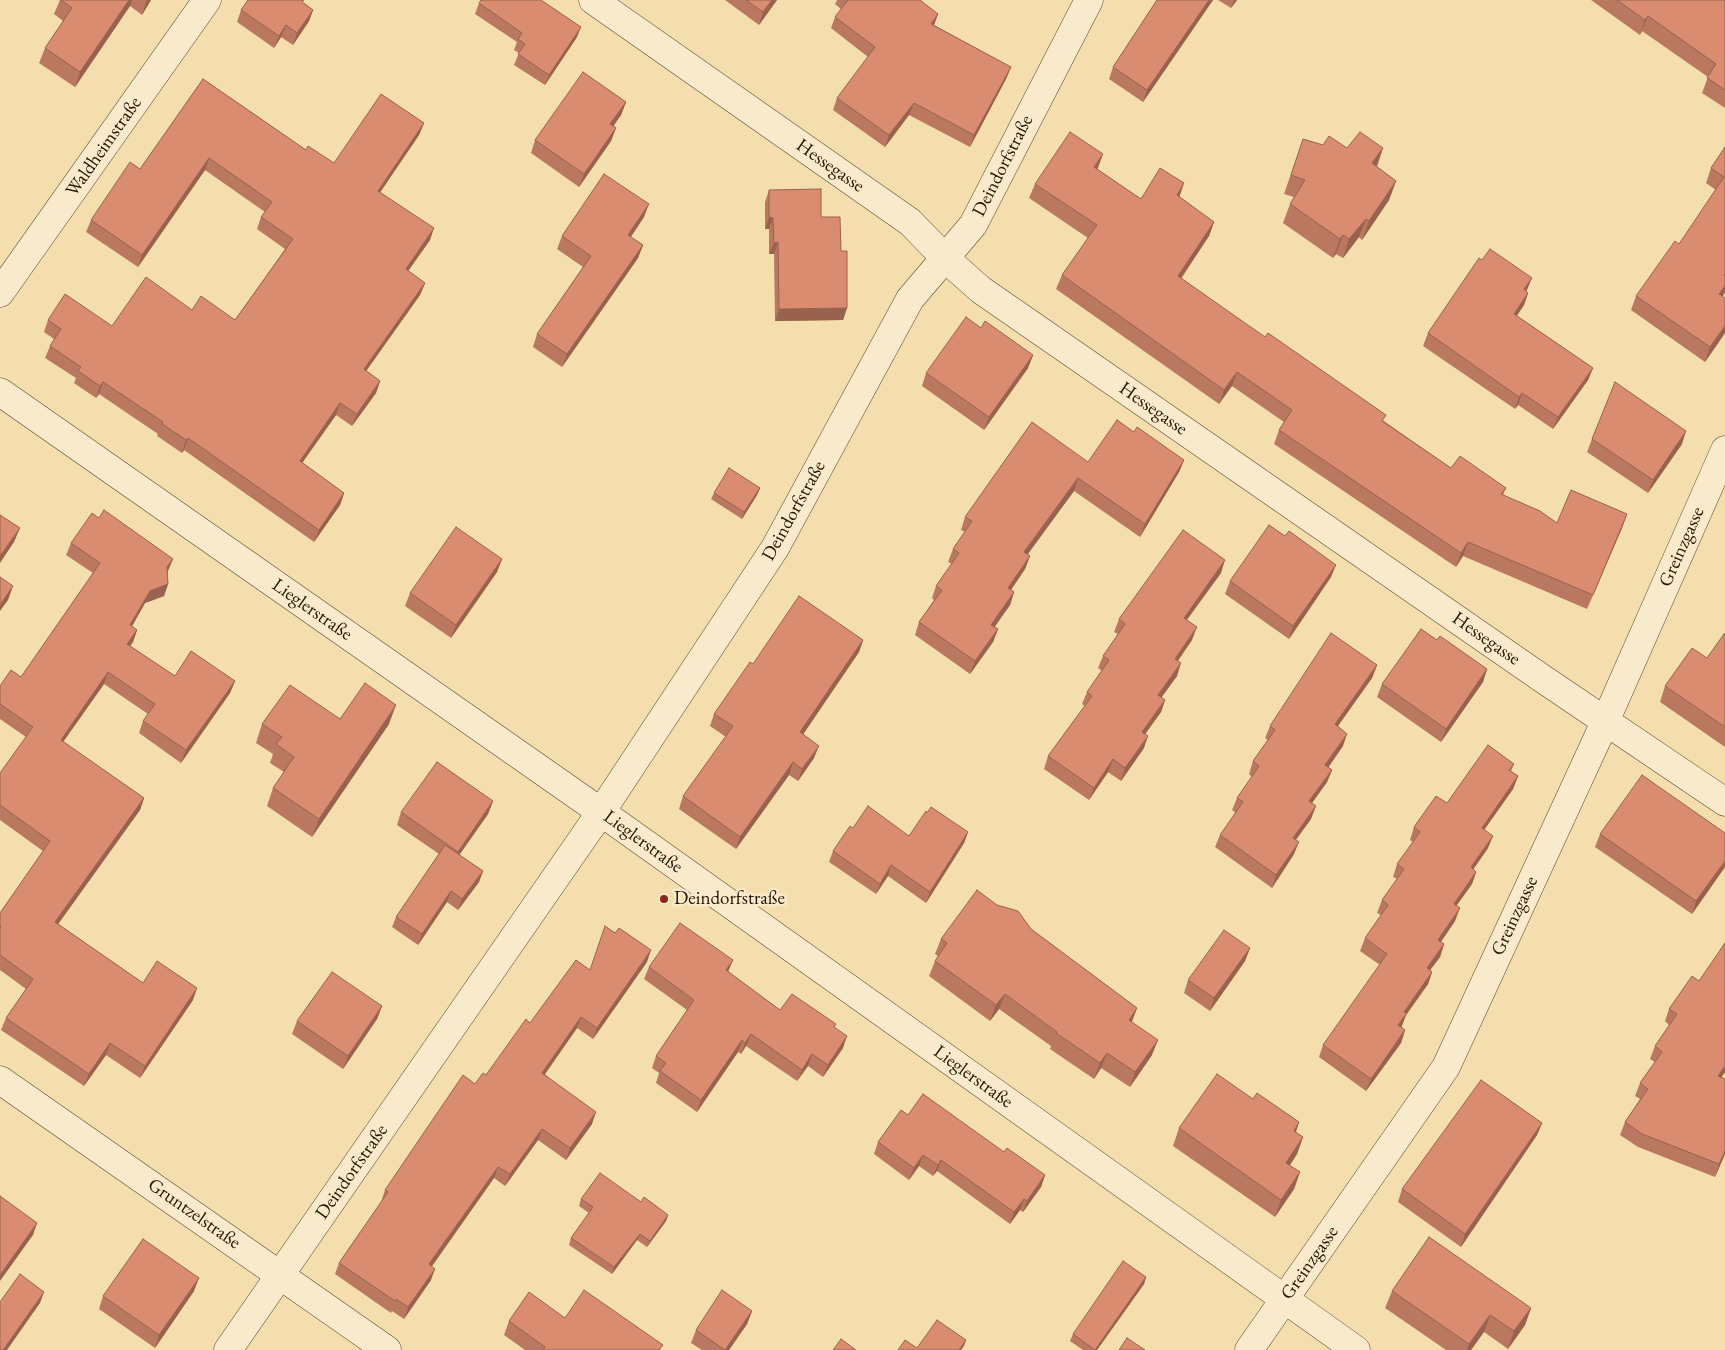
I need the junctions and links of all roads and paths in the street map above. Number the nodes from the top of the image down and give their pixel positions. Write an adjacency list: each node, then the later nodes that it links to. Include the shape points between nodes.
1 (207, 0): 5 (street, Waldheimstraße)
2 (593, 0): 4 (street, Hessegasse, via 910,222)
3 (1089, 0): 4 (street, Deindorfstraße, via 973,225)
4 (946, 260): 8 (street, Hessegasse, via 988,295); 10 (street, Deindorfstraße, via 910,299 776,548)
5 (0, 293)
6 (0, 392): 10 (street, Lieglerstraße)
7 (1725, 450): 8 (street, Greinzgasse)
8 (1605, 722): 9 (street, Hessegasse); 13 (street, Greinzgasse, via 1446,1067)
9 (1725, 802)
10 (601, 812): 12 (street, Deindorfstraße); 13 (street, Lieglerstraße)
11 (0, 1080): 12 (street, Gruntzelstraße)
12 (282, 1274): 14 (street, Deindorfstraße); 15 (street, Gruntzelstraße)
13 (1285, 1300): 16 (street, Greinzgasse); 17 (street, Lieglerstraße)
14 (228, 1350)
15 (388, 1350)
16 (1249, 1350)
17 (1356, 1350)

